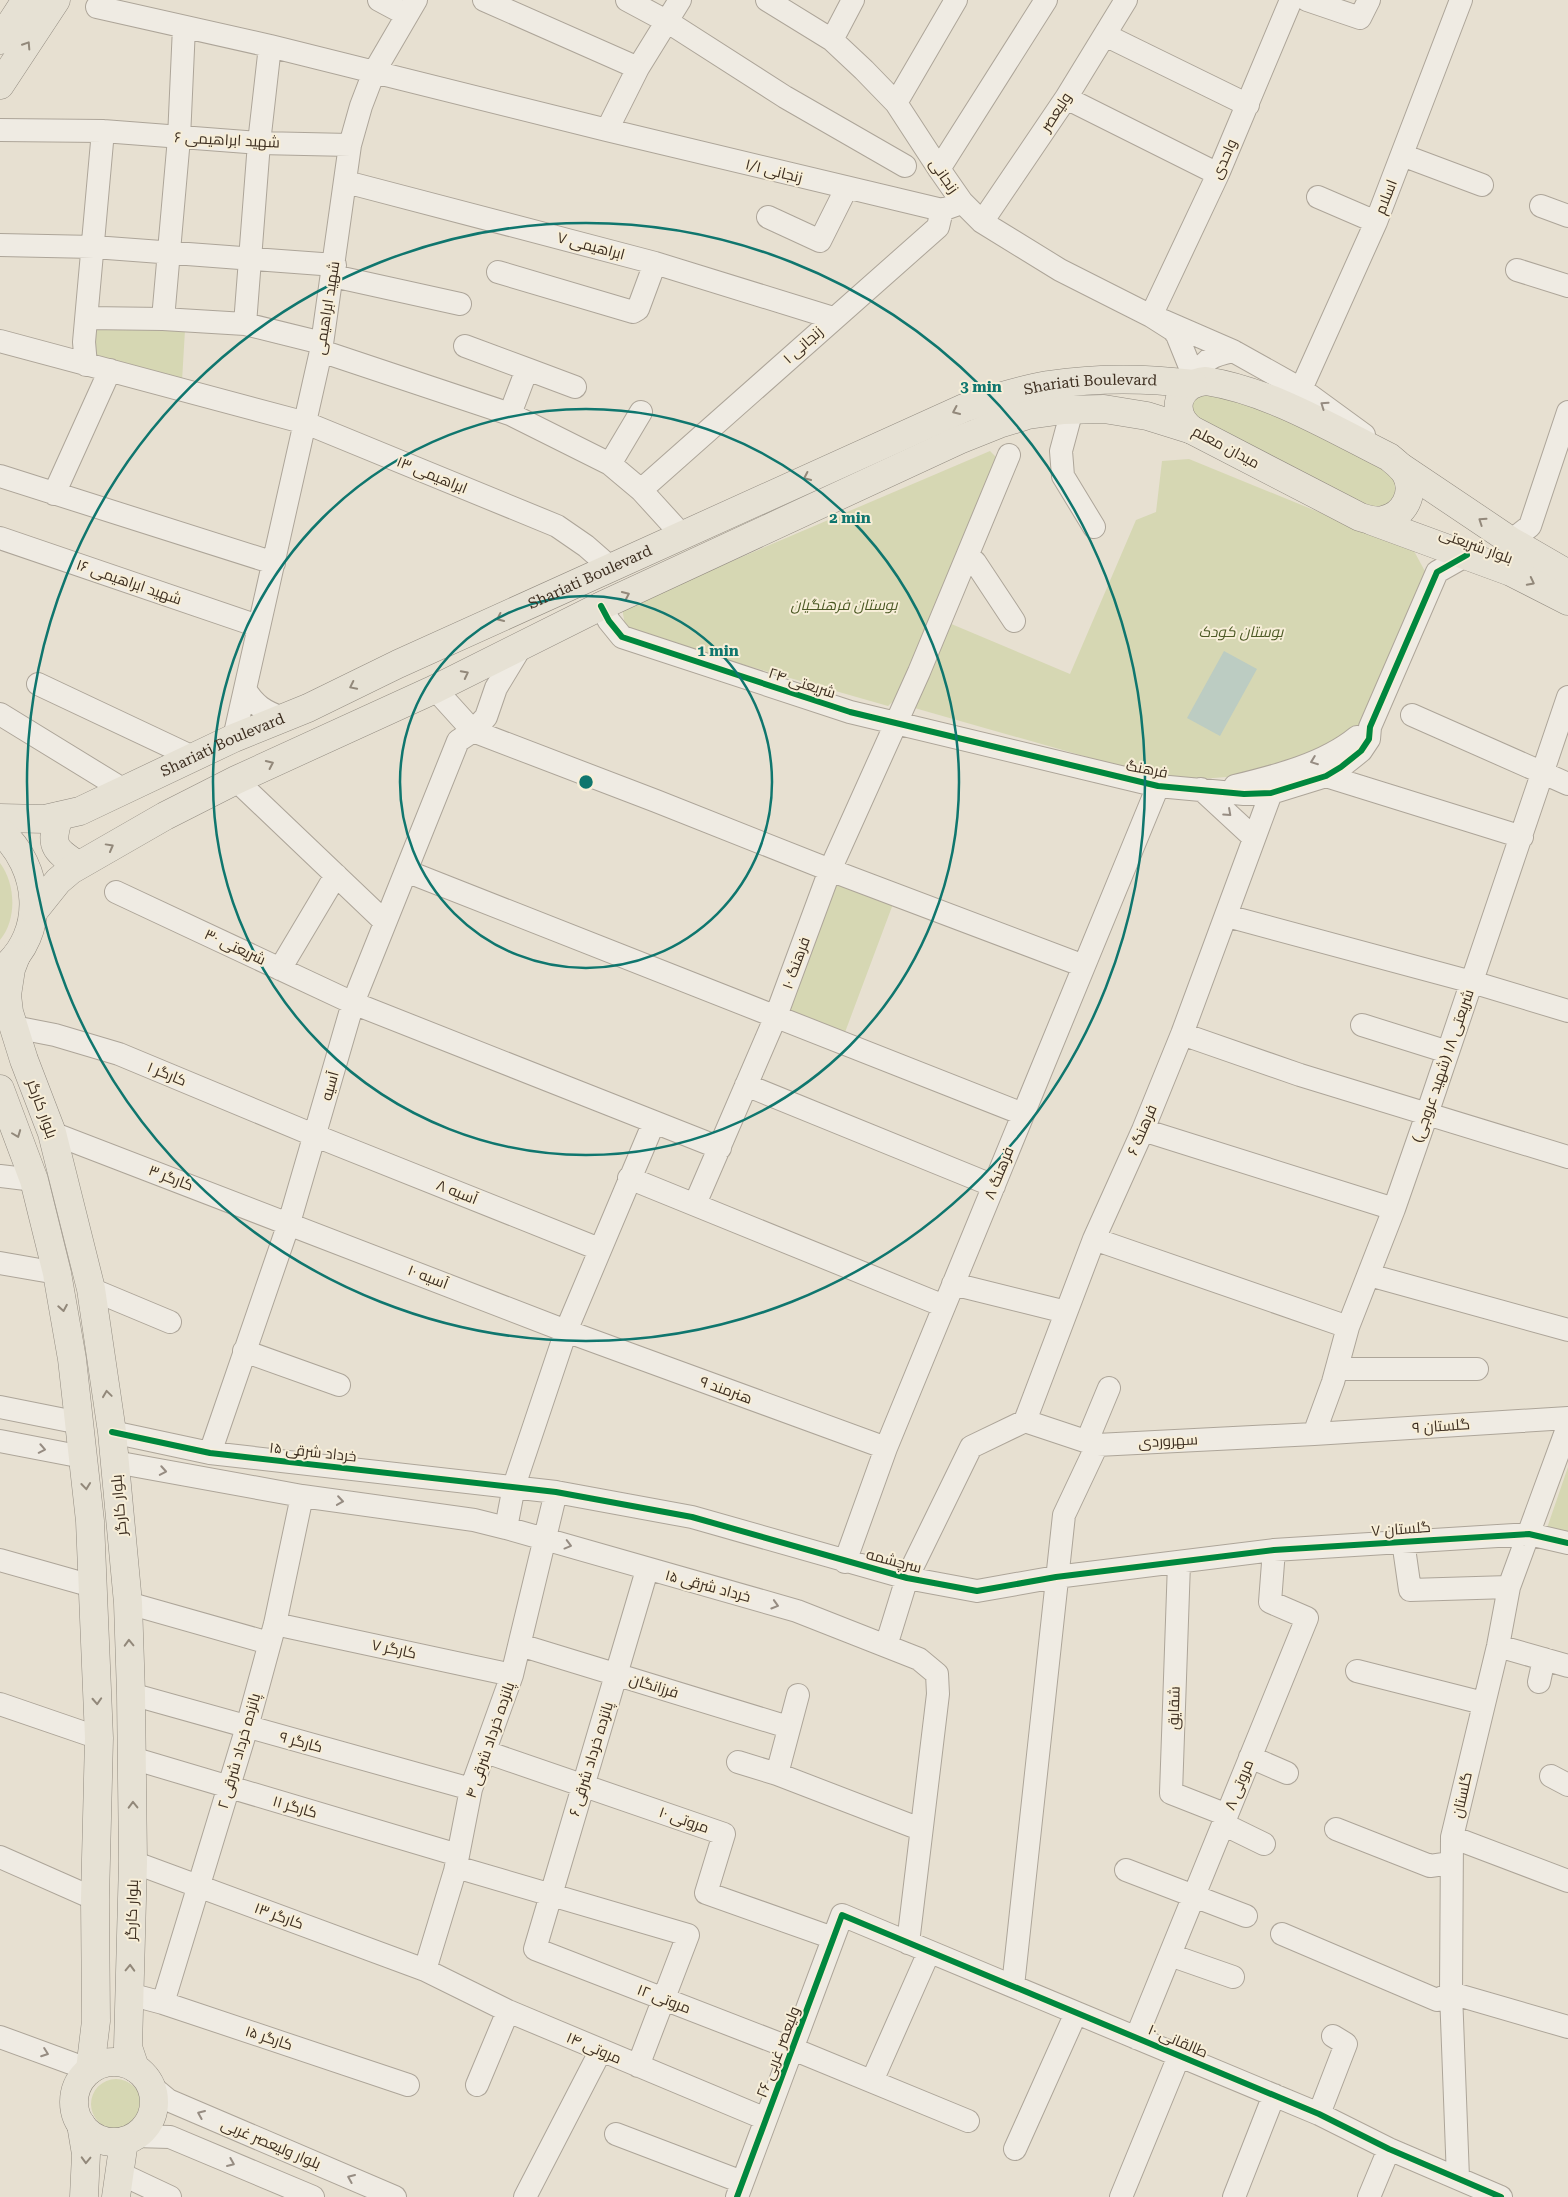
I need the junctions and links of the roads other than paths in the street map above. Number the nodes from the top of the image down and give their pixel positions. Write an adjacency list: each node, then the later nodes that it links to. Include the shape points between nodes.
1 (26, 0): 21 (main road)
2 (56, 0): 26 (main road, one-way to 2)
3 (380, 0): 17 (street)
4 (484, 0): 24 (street)
5 (627, 0): 18 (street)
6 (680, 0): 18 (street)
7 (767, 0): 22 (street, زنجانی)
8 (852, 0): 22 (street)
9 (956, 0): 28 (street)
10 (1046, 0): 38 (street)
11 (1126, 0): 20 (street, ولیعصر)
12 (1291, 0): 29 (street, واحدی)
13 (1307, 0): 14 (street, via 1360,18)
14 (1369, 0)
15 (1461, 0): 36 (street, اسلام)
16 (97, 7): 19 (street, زنجانی ۱/۱)
17 (412, 7): 25 (street, شهید ابراهیمی)
18 (668, 22): 24 (street); 37 (street, via 785,97)
19 (184, 27): 23 (street, زنجانی ۱/۱); 33 (street)
20 (1104, 35): 27 (street, ولیعصر); 29 (street)
21 (0, 40)
22 (832, 40): 28 (street, زنجانی)
23 (270, 46): 25 (street, زنجانی ۱/۱); 34 (street)
24 (638, 68): 31 (street)
25 (374, 72): 31 (street, زنجانی ۱/۱); 35 (street, شهید ابراهیمی)
26 (0, 85)
27 (1066, 98): 39 (street); 48 (street, ولیعصر)
28 (896, 102): 38 (street, زنجانی)
29 (1248, 105): 39 (street, واحدی)
30 (0, 130): 32 (street, شهید ابراهیمی ۶)
31 (607, 130): 42 (street, زنجانی ۱/۱)
32 (103, 131): 33 (street, شهید ابراهیمی ۶); 51 (street)
33 (179, 138): 34 (street, شهید ابراهیمی ۶); 52 (street)
34 (259, 143): 35 (street, شهید ابراهیمی ۶); 53 (street)
35 (350, 145): 40 (street, شهید ابراهیمی)
36 (1402, 155): 41 (street); 49 (street, اسلام)
37 (905, 166)
38 (939, 170): 44 (street, زنجانی)
39 (1218, 174): 60 (street, واحدی)
40 (346, 182): 54 (street, ابراهیمی ۷); 56 (street, شهید ابراهیمی)
41 (1482, 185)
42 (846, 189): 44 (street, زنجانی ۱/۱); 46 (street, via 820,241)
43 (1318, 197): 49 (street)
44 (952, 206): 48 (street, زنجانی); 62 (street, زنجانی ۱, via 938,227)
45 (1541, 206): 47 (street)
46 (768, 216)
47 (1568, 216)
48 (982, 222): 60 (street, زنجانی, via 1060,270)
49 (1376, 222): 76 (street, اسلام)
50 (0, 245): 51 (street)
51 (94, 247): 52 (street); 61 (street)
52 (168, 254): 53 (street); 63 (street)
53 (252, 258): 56 (street); 64 (street)
54 (655, 263): 57 (street, via 638,309 633,312); 62 (street, ابراهیمی ۷)
55 (1516, 270): 58 (street)
56 (334, 271): 59 (street); 68 (street, شهید ابراهیمی)
57 (498, 272)
58 (1568, 286)
59 (460, 304)
60 (1151, 316): 66 (street, via 1173,330); 69 (street)
61 (88, 318): 63 (street); 70 (street, via 84,342)
62 (833, 318): 87 (street, زنجانی ۱)
63 (163, 319): 64 (street)
64 (245, 324): 68 (street)
65 (0, 341): 70 (street, ابراهیمی ۱۳)
66 (1180, 344): 73 (street, via 1173,370); 74 (street)
67 (465, 346): 71 (street)
68 (322, 347): 80 (street); 81 (street, شهید ابراهیمی)
69 (1233, 351): 74 (street, via 1214,355 1205,361); 76 (street)
70 (86, 365): 72 (street, ابراهیمی ۱۳)
71 (527, 369): 75 (street); 80 (street)
72 (110, 370): 81 (street, ابراهیمی ۱۳); 88 (street)
73 (1144, 381): 74 (main road, Shariati Boulevard); 91 (main road, Shariati Boulevard, one-way to 91, via 1049,385 964,408)
74 (1195, 383): 82 (main road, میدان معلم, via 1181,395 1178,405 1184,424); 84 (main road, via 1214,382 1280,404)
75 (575, 387)
76 (1301, 390): 84 (street, one-way to 76, via 1355,427)
77 (1072, 410): 82 (main road, Shariati Boulevard, via 1104,409); 90 (street, via 1061,451 1063,476); 102 (main road, Shariati Boulevard, one-way to 77, via 959,440 1028,415)
78 (641, 412): 85 (street)
79 (1568, 412): 94 (street, via 1530,526)
80 (510, 414): 85 (street)
81 (306, 423): 97 (street, شهید ابراهیمی); 98 (street, ابراهیمی ۱۳, via 557,526)
82 (1192, 430): 89 (main road, میدان معلم)
83 (1009, 455): 96 (street, فرهنگ ۱۰)
84 (1395, 462): 89 (main road, via 1406,475 1409,485 1406,504 1391,518); 94 (main road, بلوار شریعتی, one-way to 84)
85 (610, 464): 87 (street)
86 (0, 476): 88 (street)
87 (641, 490): 91 (street)
88 (54, 494): 97 (street)
89 (1372, 521): 93 (main road, بلوار شریعتی)
90 (1094, 527)
91 (682, 535): 98 (main road, Shariati Boulevard)
92 (0, 538): 104 (street, شهید ابراهیمی ۱۶)
93 (1423, 540): 95 (main road, بلوار شریعتی); 99 (street)
94 (1511, 541): 100 (main road, بلوار شریعتی)
95 (1467, 555): 99 (street); 101 (main road, بلوار شریعتی, one-way to 101, via 1511,572)
96 (966, 560): 103 (street, via 975,562); 113 (street, فرهنگ ۱۰)
97 (274, 563): 104 (street, شهید ابراهیمی)
98 (610, 567): 112 (main road, Shariati Boulevard, one-way to 112)
99 (1437, 572): 114 (street)
100 (1568, 574)
101 (1568, 601)
102 (601, 606): 105 (main road, Shariati Boulevard); 113 (street, شریعتی ۲۴, via 622,637 850,712)
103 (1014, 621)
104 (258, 626): 107 (street, شهید ابراهیمی)
105 (522, 645): 108 (main road, Shariati Boulevard, one-way to 105); 115 (street, آسیه, via 496,688 486,717)
106 (38, 684): 117 (street)
107 (245, 689): 112 (street, via 260,708); 116 (street, شهید ابراهیمی)
108 (435, 689): 115 (street); 120 (main road, Shariati Boulevard, one-way to 108)
109 (1568, 697): 118 (street, شریعتی ۱۸ (شهید عروجی))
110 (0, 714): 123 (street)
111 (1412, 715): 118 (street)
112 (283, 718): 116 (main road, Shariati Boulevard)
113 (897, 722): 122 (street, فرهنگ); 132 (street, فرهنگ ۱۰)
114 (1370, 727): 119 (street, فرهنگ, via 1369,738 1362,751); 124 (street, فرهنگ, one-way to 124, via 1345,746 1317,760 1286,772)
115 (473, 731): 132 (street); 133 (street, آسیه, via 458,741)
116 (234, 738): 117 (main road, Shariati Boulevard)
117 (195, 758): 123 (main road, Shariati Boulevard)
118 (1541, 773): 121 (street); 129 (street, شریعتی ۱۸ (شهید عروجی))
119 (1326, 776): 125 (street, فرهنگ); 129 (street)
120 (236, 780): 131 (main road, Shariati Boulevard, one-way to 120); 134 (street)
121 (1568, 784)
122 (1158, 786): 124 (street, فرهنگ); 140 (street, فرهنگ ۸)
123 (124, 790): 126 (main road, Shariati Boulevard, via 80,811)
124 (1208, 790): 125 (street, فرهنگ); 130 (street, one-way to 130)
125 (1272, 793): 130 (street, فرهنگ ۶)
126 (59, 816): 127 (main road, Shariati Boulevard, via 45,819); 131 (main road, via 53,834 54,845 64,857)
127 (0, 818)
128 (0, 831): 136 (main road, via 18,850 27,867 33,886)
129 (1522, 837): 142 (street, شریعتی ۱۸ (شهید عروجی))
130 (1254, 838): 137 (street, فرهنگ ۶)
131 (78, 865): 136 (main road, Shariati Boulevard, via 58,882)
132 (830, 870): 140 (street); 145 (street, فرهنگ ۱۰)
133 (406, 871): 138 (street, آسیه); 145 (street)
134 (336, 875): 138 (street); 141 (street)
135 (116, 892): 141 (street, شریعتی ۳۰)
136 (34, 912): 139 (main road, بلوار کارگر, via 28,935)
137 (1227, 916): 142 (street); 148 (street, فرهنگ ۶)
138 (385, 922): 143 (street, آسیه)
139 (8, 964): 146 (main road, بلوار کارگر)
140 (1084, 966): 152 (street, فرهنگ ۸)
141 (280, 969): 143 (street, شریعتی ۳۰)
142 (1472, 982): 144 (street); 149 (street, شریعتی ۱۸ (شهید عروجی))
143 (353, 1003): 154 (street, شریعتی ۳۰); 157 (street, آسیه)
144 (1568, 1011)
145 (776, 1016): 150 (street, فرهنگ ۱۰); 152 (street)
146 (8, 1021): 156 (main road, بلوار کارگر); 157 (street, کارگر ۱, via 119,1054)
147 (1362, 1025): 149 (street)
148 (1182, 1034): 153 (street); 155 (street, فرهنگ ۶)
149 (1448, 1052): 153 (street, شریعتی ۱۸ (شهید عروجی))
150 (746, 1085): 158 (street, فرهنگ ۱۰); 163 (street)
151 (0, 1089): 162 (main road, بلوار کارگر, one-way to 162)
152 (1023, 1114): 163 (street, فرهنگ ۸)
153 (1427, 1114): 159 (street); 165 (street, شریعتی ۱۸ (شهید عروجی))
154 (654, 1122): 158 (street, شریعتی ۳۰); 161 (street)
155 (1143, 1130): 165 (street); 167 (street, فرهنگ ۶)
156 (52, 1133): 166 (street, کارگر ۳); 173 (main road, بلوار کارگر)
157 (316, 1136): 166 (street, آسیه); 168 (street, آسیه ۸)
158 (720, 1148): 164 (street, فرهنگ ۱۰)
159 (1568, 1157)
160 (0, 1176): 162 (street)
161 (629, 1178): 164 (street); 168 (street)
162 (34, 1180): 170 (main road, بلوار کارگر)
163 (994, 1186): 172 (street, فرهنگ ۸)
164 (695, 1204): 174 (street)
165 (1394, 1209): 171 (street, شریعتی ۱۸ (شهید عروجی))
166 (289, 1223): 179 (street, آسیه ۱۰); 180 (street, آسیه)
167 (1094, 1239): 175 (street, فرهنگ ۶); 177 (street)
168 (599, 1249): 179 (street)
169 (0, 1263): 170 (street)
170 (57, 1273): 188 (main road, بلوار کارگر, one-way to 188)
171 (1369, 1275): 177 (street, شریعتی ۱۸ (شهید عروجی)); 178 (street)
172 (953, 1284): 174 (street, فرهنگ ۸); 175 (street)
173 (91, 1289): 176 (street); 190 (main road, بلوار کارگر, one-way to 173)
174 (944, 1306): 194 (street, فرهنگ ۸)
175 (1066, 1312): 187 (street, فرهنگ ۶)
176 (170, 1322)
177 (1348, 1327): 181 (street, شریعتی ۱۸ (شهید عروجی))
178 (1568, 1330)
179 (566, 1331): 194 (street, هنرمند ۹); 198 (street)
180 (244, 1351): 183 (street); 195 (street, آسیه)
181 (1337, 1369): 182 (street); 191 (street, شریعتی ۱۸ (شهید عروجی))
182 (1476, 1369)
183 (339, 1385)
184 (1109, 1388): 193 (street)
185 (0, 1407): 188 (street)
186 (1568, 1418): 191 (street, گلستان ۹)
187 (1025, 1421): 193 (street, سهروردی); 212 (street, via 970,1447)
188 (80, 1423): 196 (main road, بلوار کارگر)
189 (1568, 1426): 202 (street, گلستان)
190 (112, 1432): 195 (street, ۱۵ خرداد شرقی); 197 (main road, بلوار کارگر)
191 (1314, 1434): 193 (street, سهروردی)
192 (0, 1441): 196 (street, one-way to 196)
193 (1092, 1443): 211 (street, via 1064,1515)
194 (886, 1448): 208 (street, فرهنگ ۸)
195 (210, 1453): 198 (street, ۱۵ خرداد شرقی)
196 (84, 1457): 213 (main road, بلوار کارگر, one-way to 213)
197 (115, 1462): 200 (street, ۱۵ خرداد شرقی, one-way to 200); 215 (main road, بلوار کارگر)
198 (514, 1486): 199 (street, سرچشمه); 201 (street)
199 (556, 1492): 203 (street, پانزده خرداد شرقی ۴); 208 (street, سرچشمه, via 692,1518)
200 (302, 1496): 201 (street, ۱۵ خرداد شرقی, one-way to 201, via 474,1520); 216 (street, پانزده خرداد شرقی ۲)
201 (506, 1528): 203 (street, ۱۵ خرداد شرقی)
202 (1530, 1534): 204 (street, گلستان ۷); 205 (street, گلستان ۷); 214 (street, گلستان)
203 (544, 1539): 210 (street, ۱۵ خرداد شرقی, one-way to 210); 217 (street, پانزده خرداد شرقی ۴)
204 (1403, 1541): 206 (street, گلستان ۷); 214 (street, via 1410,1590)
205 (1568, 1543)
206 (1274, 1550): 209 (street, سرچشمه); 234 (street, مروتی ۸, via 1270,1602 1307,1618)
207 (0, 1560): 213 (street)
208 (845, 1562): 212 (street, سرچشمه)
209 (1179, 1563): 211 (street, سرچشمه); 242 (street, شقایق, via 1171,1793)
210 (648, 1570): 218 (street, ۱۵ خرداد شرقی, one-way to 218, via 797,1611); 223 (street, پانزده خرداد شرقی ۶)
211 (1056, 1577): 212 (street, سرچشمه, via 977,1591); 267 (street)
212 (907, 1578): 218 (street)
213 (92, 1586): 232 (main road, بلوار کارگر, one-way to 232)
214 (1510, 1587): 219 (street, گلستان)
215 (128, 1603): 216 (street, کارگر ۷); 226 (main road, بلوار کارگر, one-way to 215)
216 (272, 1633): 224 (street, کارگر ۷); 230 (street, پانزده خرداد شرقی ۲)
217 (520, 1645): 223 (street, فرزانگان); 224 (street, پانزده خرداد شرقی ۴)
218 (886, 1646): 243 (street, via 919,1659 937,1674 938,1694)
219 (1498, 1646): 220 (street); 228 (street, گلستان)
220 (1544, 1659): 221 (street); 225 (street)
221 (1568, 1666)
222 (1357, 1671): 228 (street)
223 (617, 1674): 231 (street, فرزانگان); 239 (street, پانزده خرداد شرقی ۶)
224 (512, 1675): 233 (street, پانزده خرداد شرقی ۴)
225 (1539, 1682)
226 (131, 1694): 230 (street, کارگر ۹); 235 (main road, بلوار کارگر)
227 (798, 1695): 231 (street)
228 (1483, 1703): 245 (street, گلستان)
229 (0, 1704): 232 (street)
230 (248, 1727): 240 (street, پانزده خرداد شرقی ۲); 241 (street, کارگر ۹)
231 (788, 1727): 238 (street)
232 (99, 1738): 256 (main road, بلوار کارگر)
233 (486, 1752): 239 (street, مروتی ۱۰); 241 (street, پانزده خرداد شرقی ۴)
234 (1250, 1757): 237 (street); 242 (street, مروتی ۸)
235 (132, 1758): 240 (street, کارگر ۱۱); 248 (main road, بلوار کارگر, one-way to 235)
236 (738, 1762): 238 (street)
237 (1287, 1773)
238 (777, 1774): 243 (street)
239 (583, 1786): 254 (street, پانزده خرداد شرقی ۶); 260 (street, مروتی ۱۰, via 724,1834 706,1893)
240 (230, 1788): 249 (street, کارگر ۱۱); 253 (street, پانزده خرداد شرقی ۲)
241 (471, 1789): 249 (street, پانزده خرداد شرقی ۴)
242 (1225, 1819): 246 (street); 255 (street, مروتی ۸)
243 (920, 1829): 261 (street)
244 (1336, 1829): 250 (street, via 1430,1866)
245 (1452, 1837): 250 (street, گلستان); 252 (street)
246 (1264, 1844)
247 (0, 1857): 256 (street)
248 (133, 1862): 253 (street, کارگر ۱۳); 269 (main road, بلوار کارگر, one-way to 248)
249 (456, 1863): 254 (street, کارگر ۱۱, via 463,1869); 265 (street, پانزده خرداد شرقی ۴)
250 (1451, 1863): 268 (street, گلستان)
251 (1126, 1870): 255 (street)
252 (1568, 1881)
253 (198, 1886): 265 (street, کارگر ۱۳); 271 (street, پانزده خرداد شرقی ۲)
254 (551, 1895): 262 (street, پانزده خرداد شرقی ۶); 270 (street, کارگر ۱۱, via 688,1935)
255 (1194, 1896): 258 (street); 264 (street, مروتی ۸)
256 (95, 1899): 282 (main road, بلوار کارگر, via 96,2021)
257 (842, 1915): 260 (street, ولیعصر غربی ۲۶); 261 (street, طالقانی ۱۰)
258 (1246, 1916)
259 (1282, 1934): 268 (street, via 1436,2000)
260 (833, 1938): 278 (street, ولیعصر غربی ۲۶)
261 (908, 1943): 263 (street, طالقانی ۱۰)
262 (535, 1949): 270 (street, مروتی ۱۲)
263 (929, 1952): 267 (street, طالقانی ۱۰); 284 (street)
264 (1170, 1955): 266 (street); 277 (street, مروتی ۸)
265 (425, 1970): 272 (street, مروتی ۱۴)
266 (1233, 1977)
267 (1013, 1986): 273 (street, طالقانی ۱۰)
268 (1451, 1993): 274 (street); 297 (street, گلستان)
269 (129, 1994): 271 (street, کارگر ۱۵); 283 (main road, بلوار کارگر, via 128,2047)
270 (664, 1999): 278 (street, مروتی ۱۲); 281 (street)
271 (163, 2003): 285 (street, کارگر ۱۵)
272 (508, 2011): 279 (street, مروتی ۱۴); 286 (street)
273 (1076, 2013): 277 (street, طالقانی ۱۰); 294 (street)
274 (1568, 2027)
275 (1332, 2036): 288 (street, via 1346,2044)
276 (0, 2037): 282 (street, one-way to 282)
277 (1136, 2038): 280 (street, طالقانی ۱۰)
278 (793, 2049): 284 (street, مروتی ۱۲); 289 (street, ولیعصر غربی ۲۶)
279 (601, 2050): 281 (street, مروتی ۱۴); 303 (street)
280 (1179, 2056): 287 (street, طالقانی ۱۰); 304 (street)
281 (638, 2066): 289 (street, مروتی ۱۴)
282 (90, 2070): 283 (main road, via 101,2064 124,2063); 291 (main road, via 76,2090 74,2102)
283 (143, 2076): 293 (main road, via 154,2096 154,2108 144,2129); 302 (street, بلوار ولیعصر غربی, one-way to 283, via 168,2100)
284 (872, 2081): 290 (street, مروتی ۱۲)
285 (408, 2085)
286 (477, 2085)
287 (1274, 2095): 288 (street, طالقانی ۱۰); 305 (street)
288 (1319, 2114): 295 (street, طالقانی ۱۰)
289 (766, 2119): 298 (street, ولیعصر غربی ۲۶)
290 (968, 2121)
291 (81, 2124): 293 (main road, via 100,2139 112,2142); 299 (main road, one-way to 299, via 86,2154)
292 (616, 2134): 298 (street)
293 (129, 2138): 296 (main road); 301 (street, one-way to 301, via 170,2137)
294 (1015, 2149)
295 (1389, 2149): 297 (street, طالقانی ۱۰); 306 (street)
296 (117, 2185): 300 (street)
297 (1466, 2186): 307 (street, طالقانی ۱۰)
298 (739, 2189)
299 (84, 2197)
300 (170, 2197)
301 (313, 2197)
302 (395, 2197)
303 (525, 2197)
304 (1121, 2197)
305 (1234, 2197)
306 (1369, 2197)
307 (1501, 2197)

